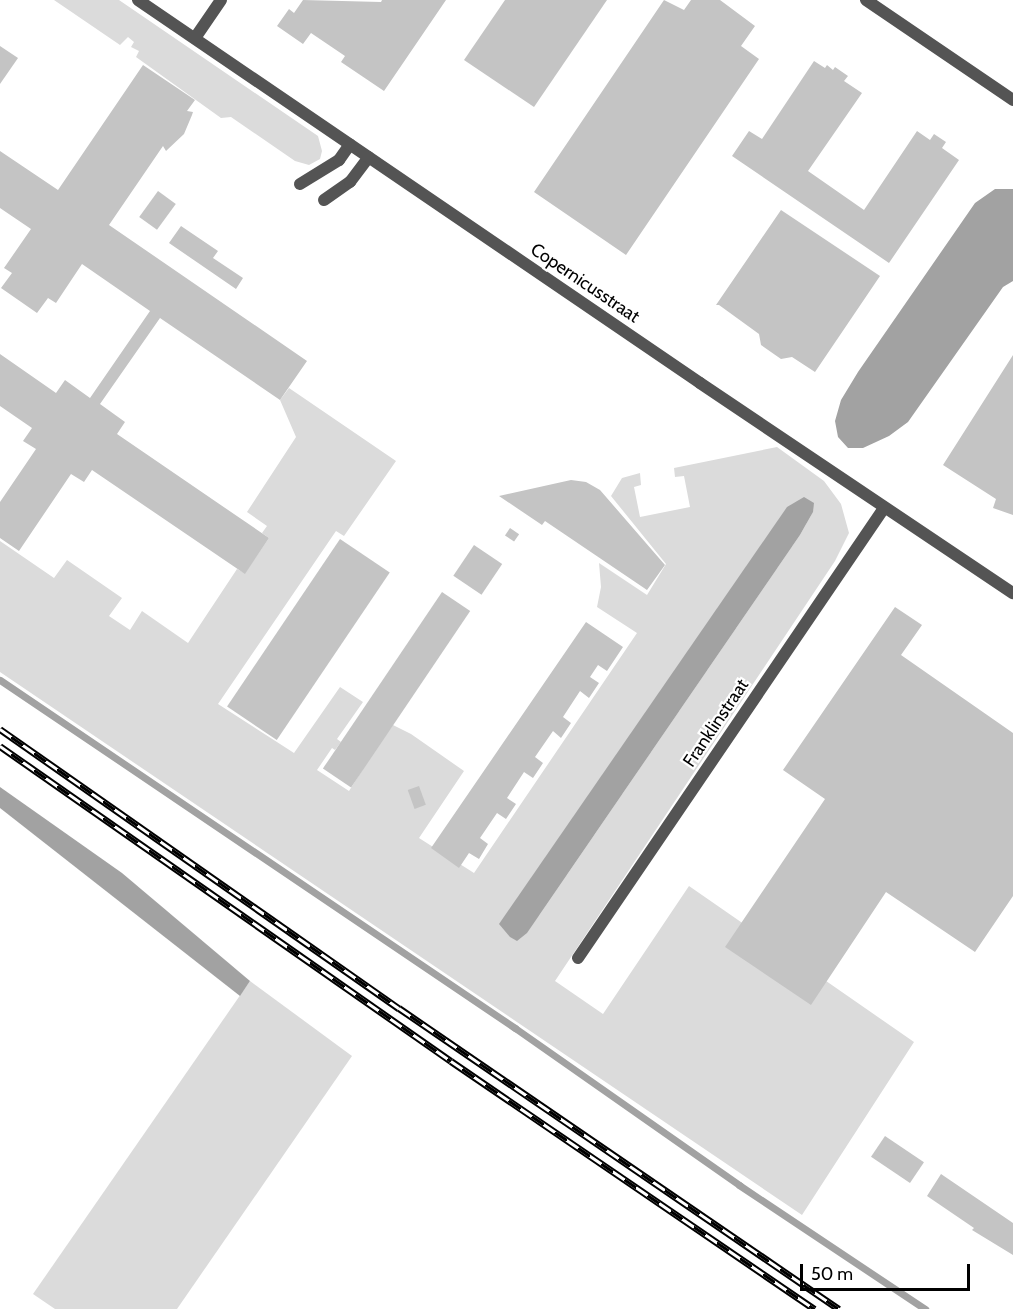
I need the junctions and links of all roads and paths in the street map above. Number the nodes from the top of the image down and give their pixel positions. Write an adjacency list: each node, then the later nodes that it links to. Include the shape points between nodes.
1 (138, 0): 4 (street, Copernicusstraat)
2 (221, 0): 4 (street)
3 (866, 0): 5 (street)
4 (195, 38): 6 (street, Copernicusstraat)
5 (1013, 100)
6 (350, 144): 7 (street, Copernicusstraat); 8 (street, via 339,160)
7 (369, 157): 9 (street, via 350,182); 10 (street, Copernicusstraat)
8 (300, 183)
9 (324, 200)
10 (884, 508): 11 (street, Copernicusstraat); 12 (street, Franklinstraat)
11 (1013, 593)
12 (578, 958)

